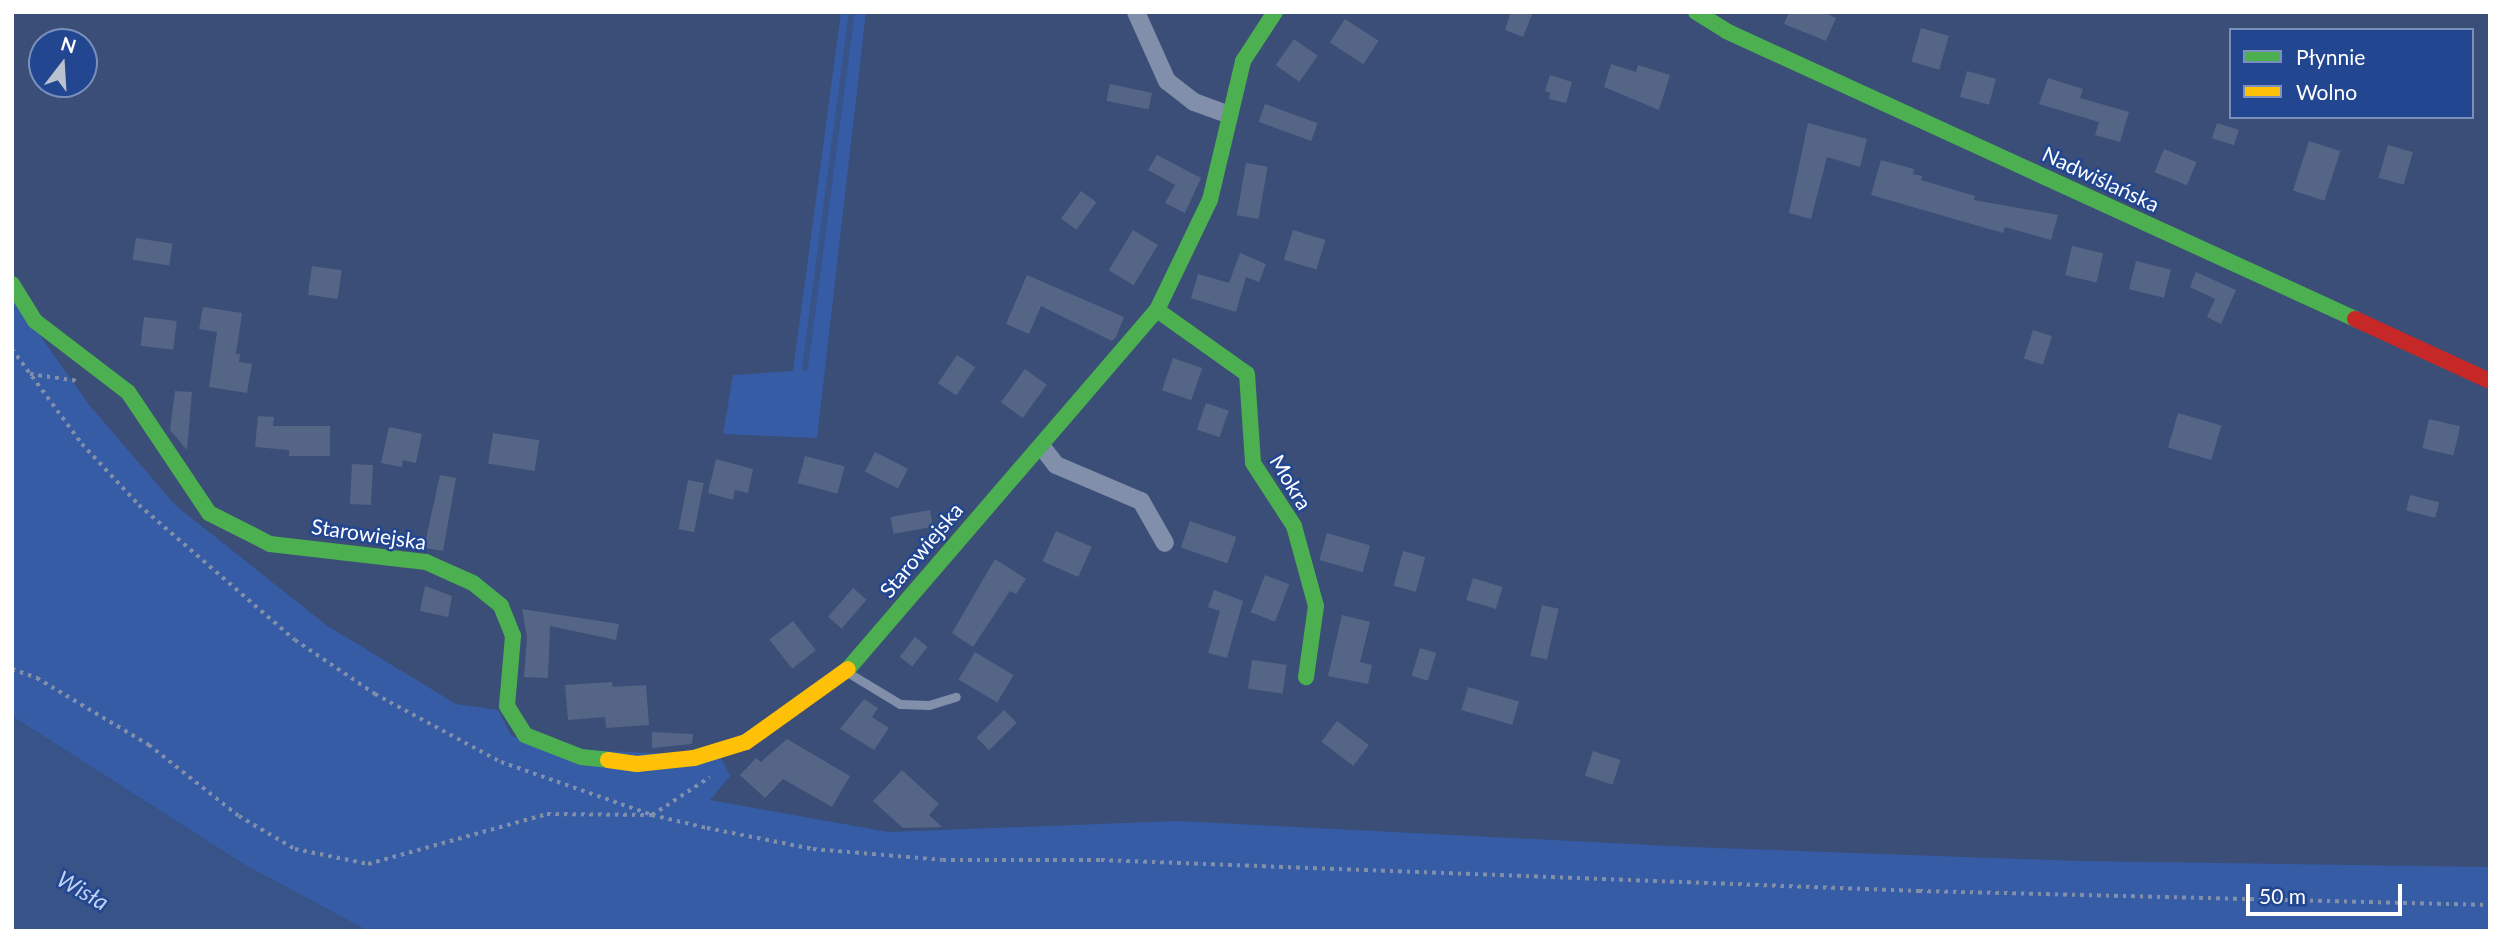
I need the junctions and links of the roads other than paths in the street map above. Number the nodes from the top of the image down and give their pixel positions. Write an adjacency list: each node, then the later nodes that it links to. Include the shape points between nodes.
1 (1136, 12): 4 (street, via 1167,81 1194,102)
2 (1275, 12): 4 (street, Starowiejska, via 1243,61)
3 (1696, 12): 7 (street, Nadwiślańska, via 1739,37)
4 (1229, 115): 6 (street, Starowiejska, via 1223,158 1210,200)
5 (12, 284): 10 (street, Starowiejska, via 35,321 128,393 209,513 270,544 426,562 473,583 501,606 513,636 507,706 525,735 581,757 637,765 694,758 746,742)
6 (1157, 310): 8 (street, Starowiejska); 11 (street, Mokra, via 1247,374 1253,463 1289,516 1314,596 1315,633)
7 (2490, 381)
8 (1042, 447): 9 (street, via 1056,465 1141,501); 10 (street, Starowiejska)
9 (1165, 543)
10 (846, 671): 12 (lane, via 900,704 929,705)
11 (1306, 677)
12 (956, 697)

